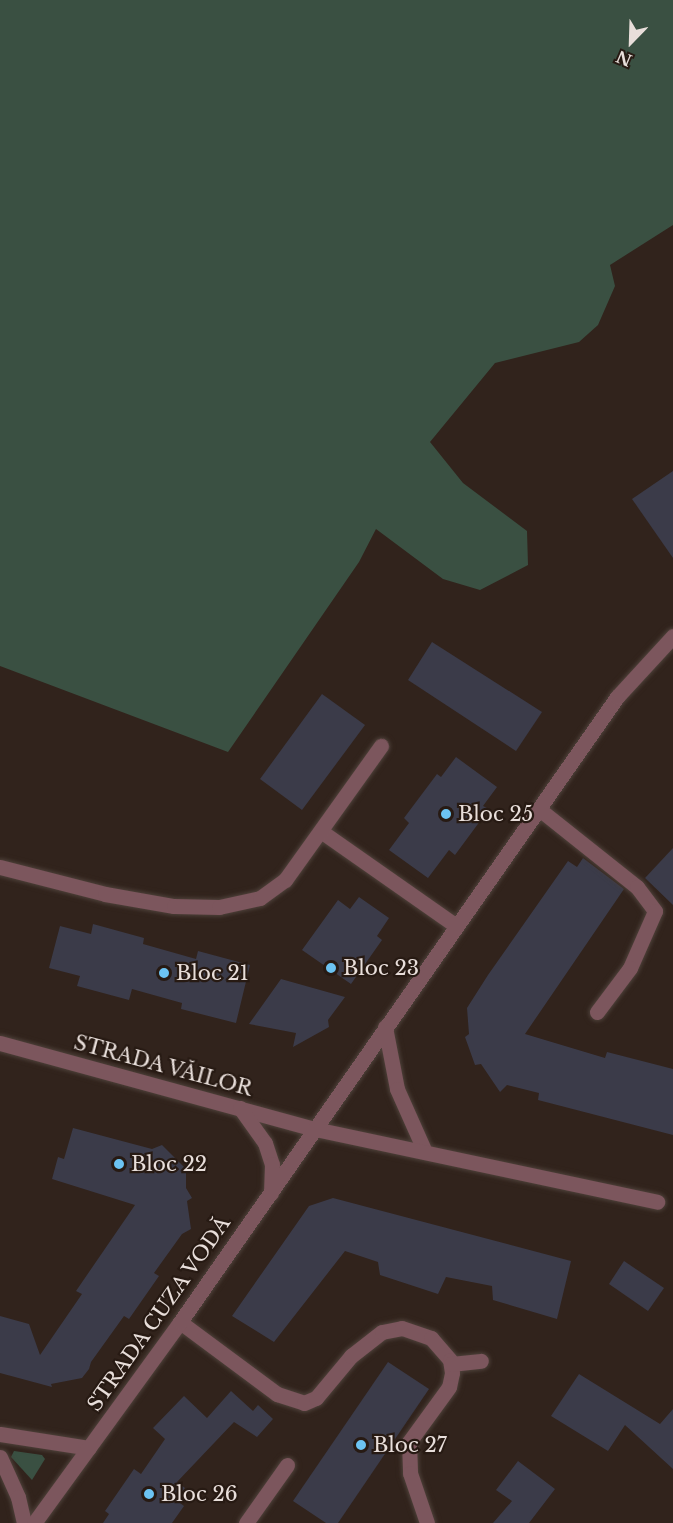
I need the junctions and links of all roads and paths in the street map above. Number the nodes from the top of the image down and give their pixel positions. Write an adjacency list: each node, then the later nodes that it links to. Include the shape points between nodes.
1 (673, 636): 3 (street, STRADA CUZA VODĂ, via 617,697)
2 (381, 746): 4 (street)
3 (539, 809): 6 (street, STRADA CUZA VODĂ); 7 (street, via 637,887 655,911 630,968)
4 (322, 832): 5 (street, via 285,880 260,898 219,907 174,906 105,894); 6 (street)
5 (0, 867)
6 (456, 926): 8 (street, STRADA CUZA VODĂ)
7 (597, 1011)
8 (385, 1027): 11 (street, STRADA CUZA VODĂ); 12 (street, via 397,1089)
9 (0, 1043): 10 (street, STRADA VĂILOR)
10 (240, 1108): 11 (street, STRADA VĂILOR); 13 (street, via 265,1143 272,1164)
11 (315, 1129): 12 (street); 13 (street, STRADA CUZA VODĂ)
12 (425, 1152): 14 (street)
13 (271, 1193): 15 (street, STRADA CUZA VODĂ)
14 (657, 1202)
15 (180, 1322): 17 (street, via 277,1394 304,1403 316,1398 351,1356 382,1332 402,1328 420,1331 444,1352); 19 (street, STRADA CUZA VODĂ)
16 (481, 1361): 17 (street)
17 (451, 1364): 25 (street, via 449,1387 409,1442 410,1473)
18 (0, 1434): 19 (street)
19 (89, 1448): 23 (street, STRADA CUZA VODĂ)
20 (0, 1458): 22 (street, via 18,1497)
21 (287, 1465): 24 (street)
22 (24, 1523)
23 (34, 1523)
24 (246, 1523)
25 (428, 1523)

